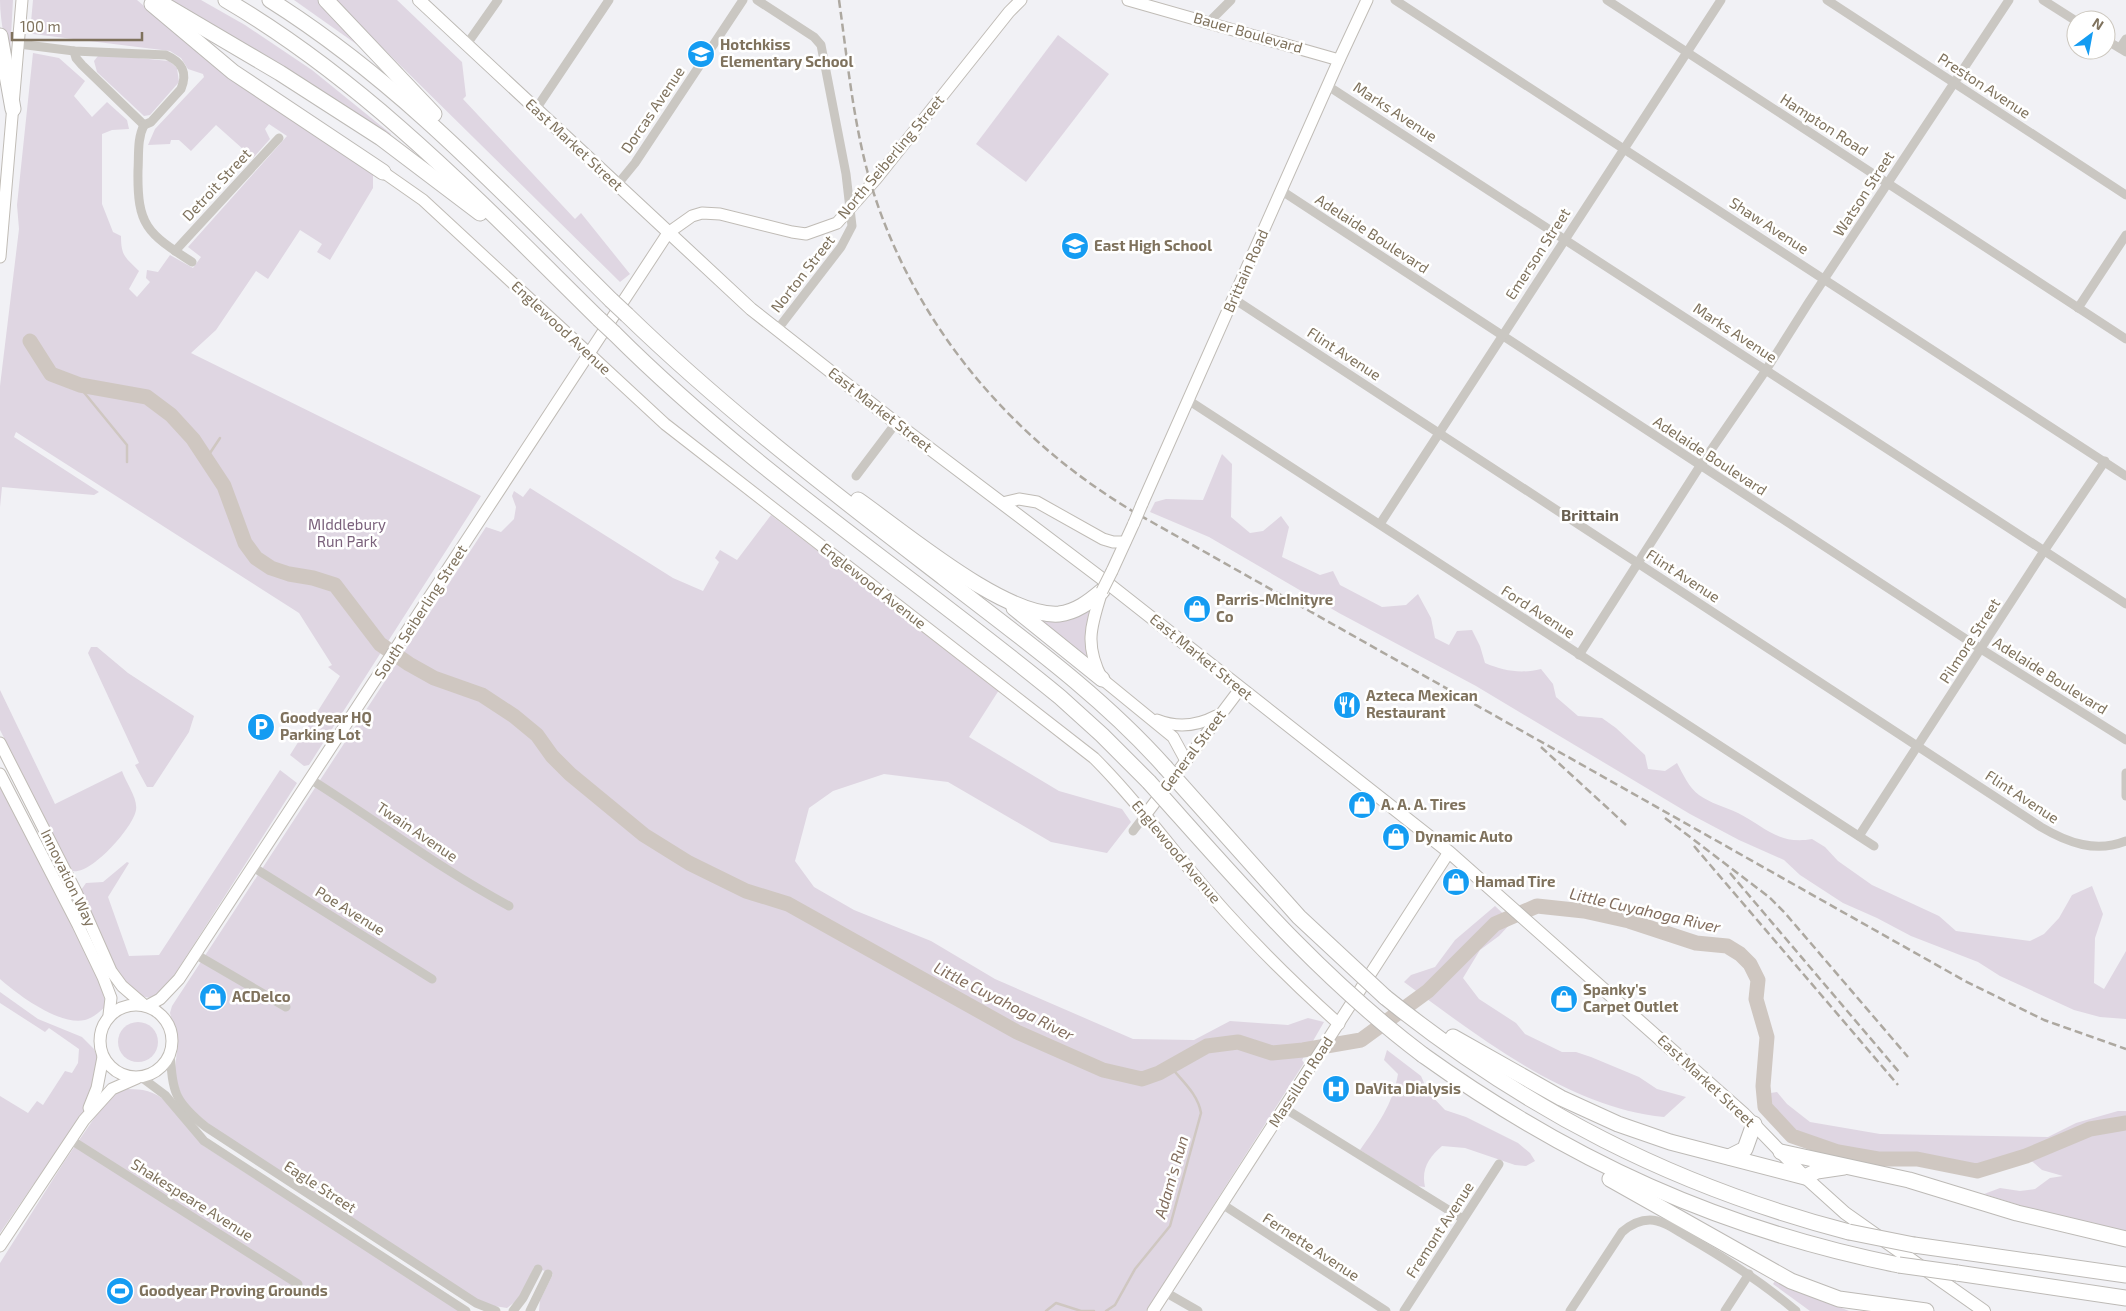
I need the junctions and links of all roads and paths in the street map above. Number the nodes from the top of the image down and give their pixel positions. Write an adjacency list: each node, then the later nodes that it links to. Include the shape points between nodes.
1 (22, 0): 26 (main road)
2 (148, 0): 39 (highway, via 233,72)
3 (156, 0): 50 (highway, via 280,73 381,138)
4 (226, 0): 50 (highway, via 298,46 371,102 439,162)
5 (270, 0): 43 (highway, via 391,88)
6 (326, 0): 43 (highway)
7 (420, 0): 27 (main road, East Market Street)
8 (498, 0): 27 (street)
9 (609, 0): 35 (street)
10 (743, 0): 41 (street, Dorcas Avenue)
11 (757, 0): 45 (street, Norton Street, via 814,37 821,45)
12 (1021, 0): 45 (main road, North Seiberling Street)
13 (1128, 0): 23 (main road, Bauer Boulevard)
14 (1231, 0): 23 (street)
15 (1368, 0): 31 (main road, Brittain Road)
16 (1395, 0): 38 (street, Shaw Avenue)
17 (1607, 0): 30 (street, Hampton Road)
18 (1721, 0): 30 (street, Emerson Street)
19 (1827, 0): 32 (street, Preston Avenue)
20 (2009, 0): 32 (street, Watson Street)
21 (2043, 0): 22 (street)
22 (2066, 15)
23 (1209, 22): 31 (main road, Bauer Boulevard)
24 (0, 36): 34 (highway)
25 (2126, 38): 28 (street)
26 (19, 44): 29 (street); 34 (main road)
27 (467, 44): 35 (main road, East Market Street)
28 (2123, 50)
29 (74, 51): 36 (street, via 82,65); 36 (street, via 166,55 175,59 184,70 184,82 151,122)
30 (1687, 52): 38 (street, Emerson Street); 40 (street, Hampton Road)
31 (1339, 60): 33 (main road, Brittain Road)
32 (1954, 82): 40 (street, Watson Street); 44 (street, Preston Avenue)
33 (1328, 86): 42 (main road, Brittain Road); 48 (street, Marks Avenue)
34 (13, 109): 51 (main road)
35 (536, 109): 41 (main road, East Market Street)
36 (144, 125): 49 (street, via 139,140 138,192 142,218 156,238)
37 (279, 138): 49 (street, Detroit Street)
38 (1623, 148): 48 (street, Emerson Street); 53 (street, Shaw Avenue)
39 (383, 172): 59 (main road, Englewood Avenue, via 423,200)
40 (1888, 183): 53 (street, Watson Street); 55 (street, Hampton Road)
41 (617, 185): 46 (main road, East Market Street)
42 (1282, 191): 54 (main road, Brittain Road); 57 (street, Adelaide Boulevard)
43 (506, 196): 64 (highway, bridge, via 627,315)
44 (2126, 196)
45 (850, 210): 46 (main road, North Seiberling Street, via 837,223 806,234 709,213 692,216); 56 (street, Norton Street, via 852,226 844,243)
46 (668, 233): 56 (main road, East Market Street); 59 (main road, South Seiberling Street)
47 (2126, 235): 55 (street)
48 (1564, 238): 57 (street, Emerson Street); 60 (street, Marks Avenue)
49 (175, 251): 52 (street)
50 (532, 253): 115 (highway, bridge, via 664,381 778,479 1060,697 1102,735 1316,965 1365,1010 1496,1106)
51 (0, 257)
52 (192, 262)
53 (1824, 278): 60 (street, Watson Street); 65 (street, Shaw Avenue)
54 (1234, 299): 61 (main road, Brittain Road); 63 (street, Flint Avenue)
55 (2078, 308): 58 (street, Hampton Road)
56 (776, 330): 62 (main road, East Market Street)
57 (1502, 336): 63 (street, Emerson Street); 66 (street, Adelaide Boulevard)
58 (2126, 340)
59 (588, 355): 89 (main road, South Seiberling Street); 91 (main road, Englewood Avenue, via 665,424 1094,758)
60 (1766, 370): 66 (street, Watson Street); 72 (street, Marks Avenue)
61 (1188, 400): 70 (street, Ford Avenue); 71 (main road, Brittain Road, bridge)
62 (896, 423): 67 (street); 69 (main road, East Market Street)
63 (1439, 432): 70 (street, Emerson Street); 73 (street, Flint Avenue)
64 (760, 434): 75 (highway, via 979,586); 107 (highway, bridge, via 1054,663 1114,715 1165,766 1300,917 1385,997)
65 (2105, 461): 68 (street, Shaw Avenue); 72 (street, Pilmore Street)
66 (1700, 466): 73 (street, Watson Street); 77 (street, Adelaide Boulevard)
67 (856, 476)
68 (2126, 476)
69 (1002, 503): 71 (main road, via 1019,499 1037,502 1103,539); 80 (main road, East Market Street)
70 (1380, 524): 78 (street, Ford Avenue)
71 (1125, 542): 74 (main road, Brittain Road, bridge)
72 (2044, 551): 76 (street, Marks Avenue); 77 (street, Pilmore Street)
73 (1638, 564): 78 (street, Watson Street); 85 (street, Flint Avenue)
74 (1102, 591): 75 (highway, via 1079,608 1060,614 1038,612); 79 (main road, Brittain Road, via 1089,639)
75 (1003, 599): 79 (highway)
76 (2126, 604)
77 (1981, 649): 83 (street, Adelaide Boulevard); 85 (street, Pilmore Street)
78 (1579, 655): 93 (street, Ford Avenue)
79 (1102, 679): 82 (main road)
80 (1240, 689): 81 (main road, General Street); 96 (main road, East Market Street)
81 (1222, 712): 82 (main road, via 1204,722 1186,725 1167,724); 86 (main road, General Street)
82 (1154, 719): 86 (main road, via 1177,742)
83 (2126, 740)
84 (0, 743): 102 (main road, Innovation Way, via 76,892 111,971 122,986)
85 (1918, 746): 93 (street, Pilmore Street); 94 (street, Flint Avenue, via 2053,834 2086,846 2109,846)
86 (1185, 759): 91 (main road, General Street)
87 (2126, 773): 90 (street)
88 (0, 774): 104 (main road, Innovation Way, via 103,977 111,998)
89 (310, 779): 97 (main road, South Seiberling Street); 98 (street, Twain Avenue)
90 (2126, 796)
91 (1146, 814): 92 (street); 106 (main road, Englewood Avenue, via 1278,969)
92 (1133, 830)
93 (1859, 836): 95 (street, Ford Avenue)
94 (2126, 841)
95 (1874, 846)
96 (1449, 852): 106 (main road, Massillon Road); 113 (main road, East Market Street)
97 (253, 867): 99 (main road, South Seiberling Street); 100 (street, Poe Avenue)
98 (509, 906)
99 (195, 954): 101 (main road, South Seiberling Street); 103 (street)
100 (432, 979)
101 (171, 989): 102 (main road, South Seiberling Street); 105 (main road, South Seiberling Street)
102 (145, 1006): 104 (main road, via 125,1006); 105 (main road)
103 (286, 1008)
104 (109, 1015): 109 (main road, via 99,1038)
105 (163, 1016): 108 (main road, via 172,1034)
106 (1338, 1024): 111 (main road, Massillon Road)
107 (1438, 1033): 117 (highway, via 1589,1111 1654,1137); 128 (highway, bridge, via 1529,1100 1588,1133 1650,1164 1765,1208 1849,1232 1914,1245)
108 (170, 1053): 110 (main road, via 158,1070); 133 (street, Eagle Street, via 175,1094 187,1111 206,1127 476,1303)
109 (103, 1057): 110 (main road, via 118,1072); 112 (main road, via 97,1088)
110 (140, 1077): 112 (main road, via 112,1088); 132 (street, Eagle Street, via 165,1095 204,1141)
111 (1284, 1108): 121 (main road, Massillon Road); 122 (street)
112 (84, 1120): 114 (main road)
113 (1754, 1124): 116 (main road, East Market Street); 117 (highway, via 1745,1148)
114 (71, 1140): 124 (main road); 129 (street, Shakespeare Avenue)
115 (1571, 1150): 131 (highway, bridge, via 1724,1218 1798,1242 1899,1265); 144 (highway, via 1619,1184 1791,1281 1839,1299)
116 (1780, 1152): 119 (highway); 120 (main road, East Market Street)
117 (1729, 1157): 120 (highway)
118 (1499, 1164): 122 (street, Fremont Avenue)
119 (1844, 1167): 120 (highway, via 1817,1171); 123 (highway, via 1908,1180)
120 (1806, 1177): 145 (main road, East Market Street, via 1863,1227)
121 (1222, 1204): 130 (main road, Massillon Road); 139 (street, Fernette Avenue)
122 (1462, 1219): 140 (street, Fremont Avenue)
123 (2126, 1239)
124 (0, 1246)
125 (538, 1269): 135 (street)
126 (548, 1274): 136 (street)
127 (1749, 1274): 141 (street, via 1663,1223 1637,1222 1613,1244); 142 (street); 143 (street)
128 (2126, 1275)
129 (298, 1284)
130 (1165, 1292): 137 (main road, Massillon Road); 138 (street)
131 (2126, 1298)
132 (466, 1311)
133 (496, 1311)
134 (507, 1311): 135 (street)
135 (513, 1311)
136 (530, 1311)
137 (1153, 1311)
138 (1198, 1311)
139 (1386, 1311)
140 (1404, 1311)
141 (1570, 1311)
142 (1725, 1311)
143 (1796, 1311)
144 (1926, 1311)
145 (1984, 1311)

